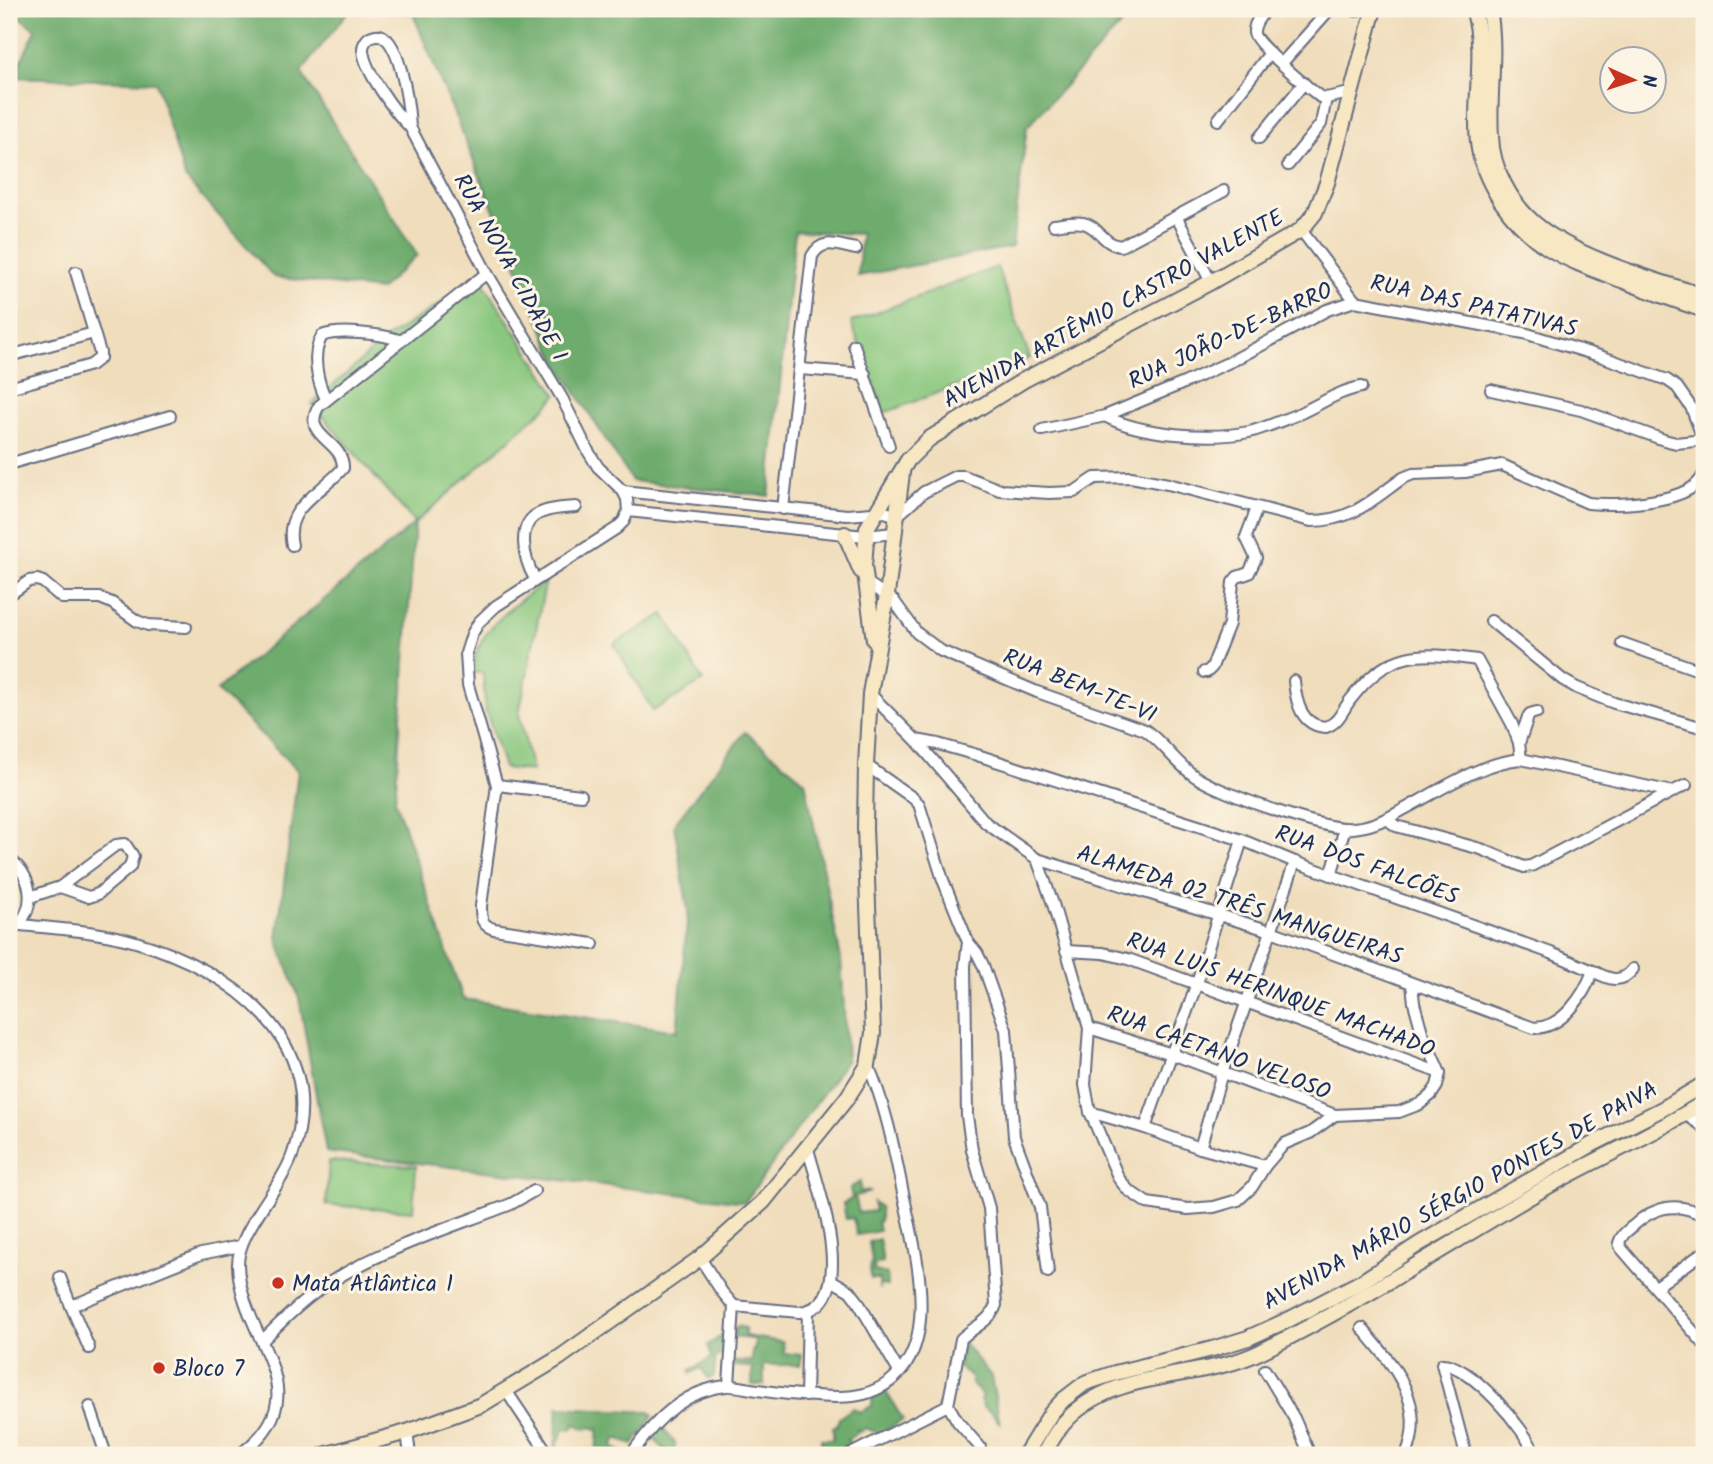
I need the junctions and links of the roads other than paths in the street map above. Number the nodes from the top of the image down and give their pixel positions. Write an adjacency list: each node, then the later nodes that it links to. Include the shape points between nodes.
1 (1266, 9): 6 (street, via 1255,25 1254,36)
2 (1330, 9): 7 (street)
3 (1374, 9): 9 (main road, AVENIDA ARTÊMIO CASTRO VALENTE)
4 (1473, 9): 25 (main road, via 1478,27 1478,143 1486,172 1514,219 1526,233 1573,262)
5 (1489, 9): 23 (main road, via 1494,55 1491,138 1494,158 1512,197 1532,222 1556,238 1592,256)
6 (1270, 53): 7 (street); 11 (street)
7 (1282, 63): 8 (street)
8 (1304, 83): 10 (street); 13 (street)
9 (1350, 93): 10 (street); 18 (main road, AVENIDA ARTÊMIO CASTRO VALENTE, via 1327,183)
10 (1326, 98): 14 (street, via 1321,124)
11 (1218, 120)
12 (410, 127): 12 (street, RUA NOVA CIDADE I, via 391,43 380,36 371,37 363,49 365,60 392,108); 21 (street, RUA NOVA CIDADE I)
13 (1259, 138)
14 (1288, 165)
15 (1224, 191): 16 (street)
16 (1177, 218): 17 (street, via 1121,246 1106,241 1085,223); 22 (street)
17 (1054, 225)
18 (1301, 230): 22 (main road, AVENIDA ARTÊMIO CASTRO VALENTE); 24 (street, RUA DAS PATATIVAS)
19 (856, 249): 30 (street, via 825,244 812,256)
20 (76, 272): 26 (street)
21 (487, 273): 27 (street); 44 (street, RUA NOVA CIDADE I, via 593,459)
22 (1211, 282): 42 (main road, AVENIDA ARTÊMIO CASTRO VALENTE, via 1024,380 917,448)
23 (1704, 296)
24 (1355, 301): 37 (street, RUA JOÃO-DE-BARRO); 39 (street, RUA DAS PATATIVAS, via 1524,333 1667,380 1684,395)
25 (1704, 310)
26 (94, 333): 29 (street); 33 (street, via 100,353 97,362)
27 (399, 340): 35 (street); 35 (street, via 379,335 322,336 317,372)
28 (854, 345): 31 (street)
29 (9, 356)
30 (800, 369): 31 (street); 48 (street)
31 (865, 374): 40 (street)
32 (1361, 387): 37 (street, via 1248,432 1177,434 1133,427)
33 (9, 388)
34 (1491, 390): 39 (street, via 1581,410 1676,443)
35 (326, 399): 57 (street, via 313,424 341,457 343,468 293,517)
36 (170, 416): 41 (street)
37 (1105, 416): 38 (street, RUA JOÃO-DE-BARRO)
38 (1042, 430)
39 (1704, 441)
40 (889, 446)
41 (9, 464)
42 (902, 473): 50 (main road, AVENIDA ARTÊMIO CASTRO VALENTE); 52 (main road, AVENIDA ARTÊMIO CASTRO VALENTE)
43 (1704, 473): 47 (street, via 1695,487 1681,494 1625,503 1588,503 1502,465 1413,474 1338,519 1311,521)
44 (624, 491): 46 (street); 49 (street)
45 (576, 507): 58 (street, via 544,511 526,526 525,556)
46 (769, 508): 48 (street); 53 (street)
47 (1257, 508): 52 (street, via 1131,477 1095,478 1074,492 1049,493 1000,490 956,477 924,492); 67 (street, via 1246,537 1256,558 1249,573 1233,582 1229,624 1212,667)
48 (783, 509): 51 (street)
49 (628, 511): 53 (street); 58 (street, via 611,534)
50 (874, 514): 51 (street); 52 (street); 56 (main road, AVENIDA ARTÊMIO CASTRO VALENTE)
51 (847, 515): 55 (street)
52 (897, 516): 54 (main road, AVENIDA ARTÊMIO CASTRO VALENTE)
53 (768, 524): 55 (street)
54 (894, 533): 56 (street); 61 (main road, AVENIDA ARTÊMIO CASTRO VALENTE)
55 (845, 534): 56 (street); 59 (main road)
56 (866, 536): 59 (main road, AVENIDA ARTÊMIO CASTRO VALENTE)
57 (292, 545)
58 (535, 579): 76 (street, via 479,622 466,653 467,685)
59 (866, 582): 61 (street, RUA BEM-TE-VI); 65 (main road, AVENIDA ARTÊMIO CASTRO VALENTE)
60 (9, 595): 63 (street, via 37,580 62,598 100,598 148,625)
61 (887, 595): 65 (main road, AVENIDA ARTÊMIO CASTRO VALENTE); 81 (street, RUA BEM-TE-VI, via 925,640 960,660 1145,730 1197,778 1239,798)
62 (1491, 621): 71 (street, via 1577,688)
63 (186, 626)
64 (1622, 643): 66 (street)
65 (876, 655): 69 (main road, AVENIDA ARTÊMIO CASTRO VALENTE)
66 (1704, 671)
67 (1203, 672)
68 (1294, 681): 73 (street, via 1300,710 1314,725 1326,727 1361,686 1397,660 1418,654 1477,660)
69 (870, 694): 72 (street, ALAMEDA 02 TRÊS MANGUEIRAS); 75 (main road, AVENIDA ARTÊMIO CASTRO VALENTE)
70 (1537, 712): 73 (street, via 1530,714)
71 (1704, 728)
72 (916, 740): 82 (street, RUA DOS FALCÕES, via 977,755); 84 (street, ALAMEDA 02 TRÊS MANGUEIRAS, via 986,823)
73 (1519, 743): 74 (street)
74 (1521, 759): 78 (street, RUA BEM-TE-VI); 80 (street, RUA BEM-TE-VI, via 1472,774)
75 (866, 765): 93 (street, via 919,804); 103 (main road, AVENIDA ARTÊMIO CASTRO VALENTE, via 873,1006)
76 (497, 785): 79 (street); 94 (street, via 482,922 494,929)
77 (1686, 785): 78 (street)
78 (1672, 792): 80 (street, via 1524,867 1481,849 1396,826)
79 (581, 795)
80 (1387, 819): 81 (street, RUA BEM-TE-VI)
81 (1345, 828): 86 (street)
82 (1242, 840): 85 (street, RUA DOS FALCÕES); 89 (street)
83 (9, 859): 88 (street, via 26,879)
84 (1037, 859): 89 (street, ALAMEDA 02 TRÊS MANGUEIRAS); 95 (street, ALAMEDA 02 TRÊS MANGUEIRAS)
85 (1295, 862): 86 (street, RUA DOS FALCÕES); 91 (street)
86 (1331, 874): 97 (street, RUA DOS FALCÕES)
87 (60, 887): 87 (street, via 89,897 98,894 130,867 130,848 116,845); 88 (street)
88 (30, 897): 90 (street)
89 (1219, 915): 91 (street, ALAMEDA 02 TRÊS MANGUEIRAS); 98 (street)
90 (21, 925): 92 (street); 118 (street, via 108,935 165,952 227,983 254,1005 286,1044 300,1089 298,1135 283,1175)
91 (1271, 931): 99 (street, ALAMEDA 02 TRÊS MANGUEIRAS); 100 (street)
92 (9, 932)
93 (968, 942): 121 (street, via 983,965 1006,1030 1014,1137 1040,1207); 139 (street, via 967,1116 989,1208 996,1305 986,1320 961,1339)
94 (593, 944)
95 (1066, 951): 98 (street, RUA LUIS HERINQUE MACHADO, via 1128,959); 101 (street, ALAMEDA 02 TRÊS MANGUEIRAS)
96 (1633, 969): 97 (street, RUA DOS FALCÕES, via 1616,980)
97 (1593, 971): 99 (street, via 1580,998 1556,1023 1542,1028)
98 (1197, 983): 100 (street, RUA LUIS HERINQUE MACHADO); 102 (street)
99 (1412, 984): 105 (street, ALAMEDA 02 TRÊS MANGUEIRAS, via 1422,1032)
100 (1247, 1001): 104 (street); 105 (street, RUA LUIS HERINQUE MACHADO)
101 (1089, 1028): 102 (street, RUA CAETANO VELOSO); 108 (street, ALAMEDA 02 TRÊS MANGUEIRAS, via 1085,1072)
102 (1171, 1054): 104 (street, RUA CAETANO VELOSO); 112 (street)
103 (869, 1065): 114 (main road, AVENIDA ARTÊMIO CASTRO VALENTE); 135 (street, via 885,1110 921,1289 919,1331)
104 (1222, 1073): 110 (street, RUA CAETANO VELOSO); 113 (street)
105 (1440, 1073): 110 (street, via 1431,1095 1408,1110)
106 (1704, 1084): 150 (main road, AVENIDA MÁRIO SÉRGIO PONTES DE PAIVA, via 1290,1319 1248,1338 1085,1383 1051,1413)
107 (1704, 1102): 109 (main road, AVENIDA MÁRIO SÉRGIO PONTES DE PAIVA)
108 (1090, 1112): 112 (street); 115 (street, ALAMEDA 02 TRÊS MANGUEIRAS, via 1119,1179 1147,1203 1188,1209 1238,1200)
109 (1685, 1114): 111 (street); 151 (main road, AVENIDA MÁRIO SÉRGIO PONTES DE PAIVA, via 1582,1166 1257,1354 1129,1384 1094,1399 1064,1423)
110 (1335, 1115): 115 (street, ALAMEDA 02 TRÊS MANGUEIRAS, via 1310,1133 1290,1140)
111 (1704, 1127)
112 (1145, 1128): 113 (street)
113 (1199, 1148): 115 (street)
114 (808, 1149): 120 (main road, AVENIDA ARTÊMIO CASTRO VALENTE, via 748,1217); 123 (street, via 830,1236)
115 (1265, 1166)
116 (534, 1191): 131 (street, via 344,1274 307,1298)
117 (1704, 1216): 124 (street, via 1689,1208 1659,1208 1620,1238 1621,1248)
118 (240, 1246): 125 (street, via 201,1254); 131 (street, via 239,1285)
119 (1704, 1252): 124 (street)
120 (700, 1258): 126 (street); 137 (main road, AVENIDA ARTÊMIO CASTRO VALENTE)
121 (1048, 1272)
122 (60, 1277): 125 (street)
123 (831, 1280): 127 (street, via 822,1301); 135 (street, via 857,1300)
124 (1656, 1287): 130 (street)
125 (71, 1306): 133 (street)
126 (734, 1306): 127 (street); 136 (street)
127 (808, 1311): 138 (street)
128 (1704, 1324): 130 (street)
129 (1362, 1328): 153 (street, via 1401,1377 1409,1399 1412,1425)
130 (1693, 1332): 132 (street)
131 (262, 1341): 144 (street, via 277,1384 275,1411 266,1432)
132 (1704, 1344)
133 (89, 1348)
134 (1265, 1370): 152 (street, via 1294,1418)
135 (899, 1372): 138 (street, via 865,1393)
136 (729, 1385): 138 (street); 148 (street, via 702,1390 677,1405)
137 (507, 1392): 141 (main road, AVENIDA ARTÊMIO CASTRO VALENTE); 147 (street)
138 (806, 1396)
139 (948, 1405): 142 (street); 149 (street)
140 (90, 1407): 143 (street)
141 (407, 1432): 145 (main road, AVENIDA ARTÊMIO CASTRO VALENTE); 146 (street)
142 (980, 1447)
143 (106, 1455)
144 (239, 1455)
145 (324, 1455)
146 (410, 1455)
147 (549, 1455)
148 (631, 1455)
149 (849, 1455)
150 (1025, 1455)
151 (1043, 1455)
152 (1306, 1455)
153 (1406, 1455)
154 (1466, 1455): 155 (street, via 1442,1364 1463,1372 1494,1397)
155 (1535, 1455)

